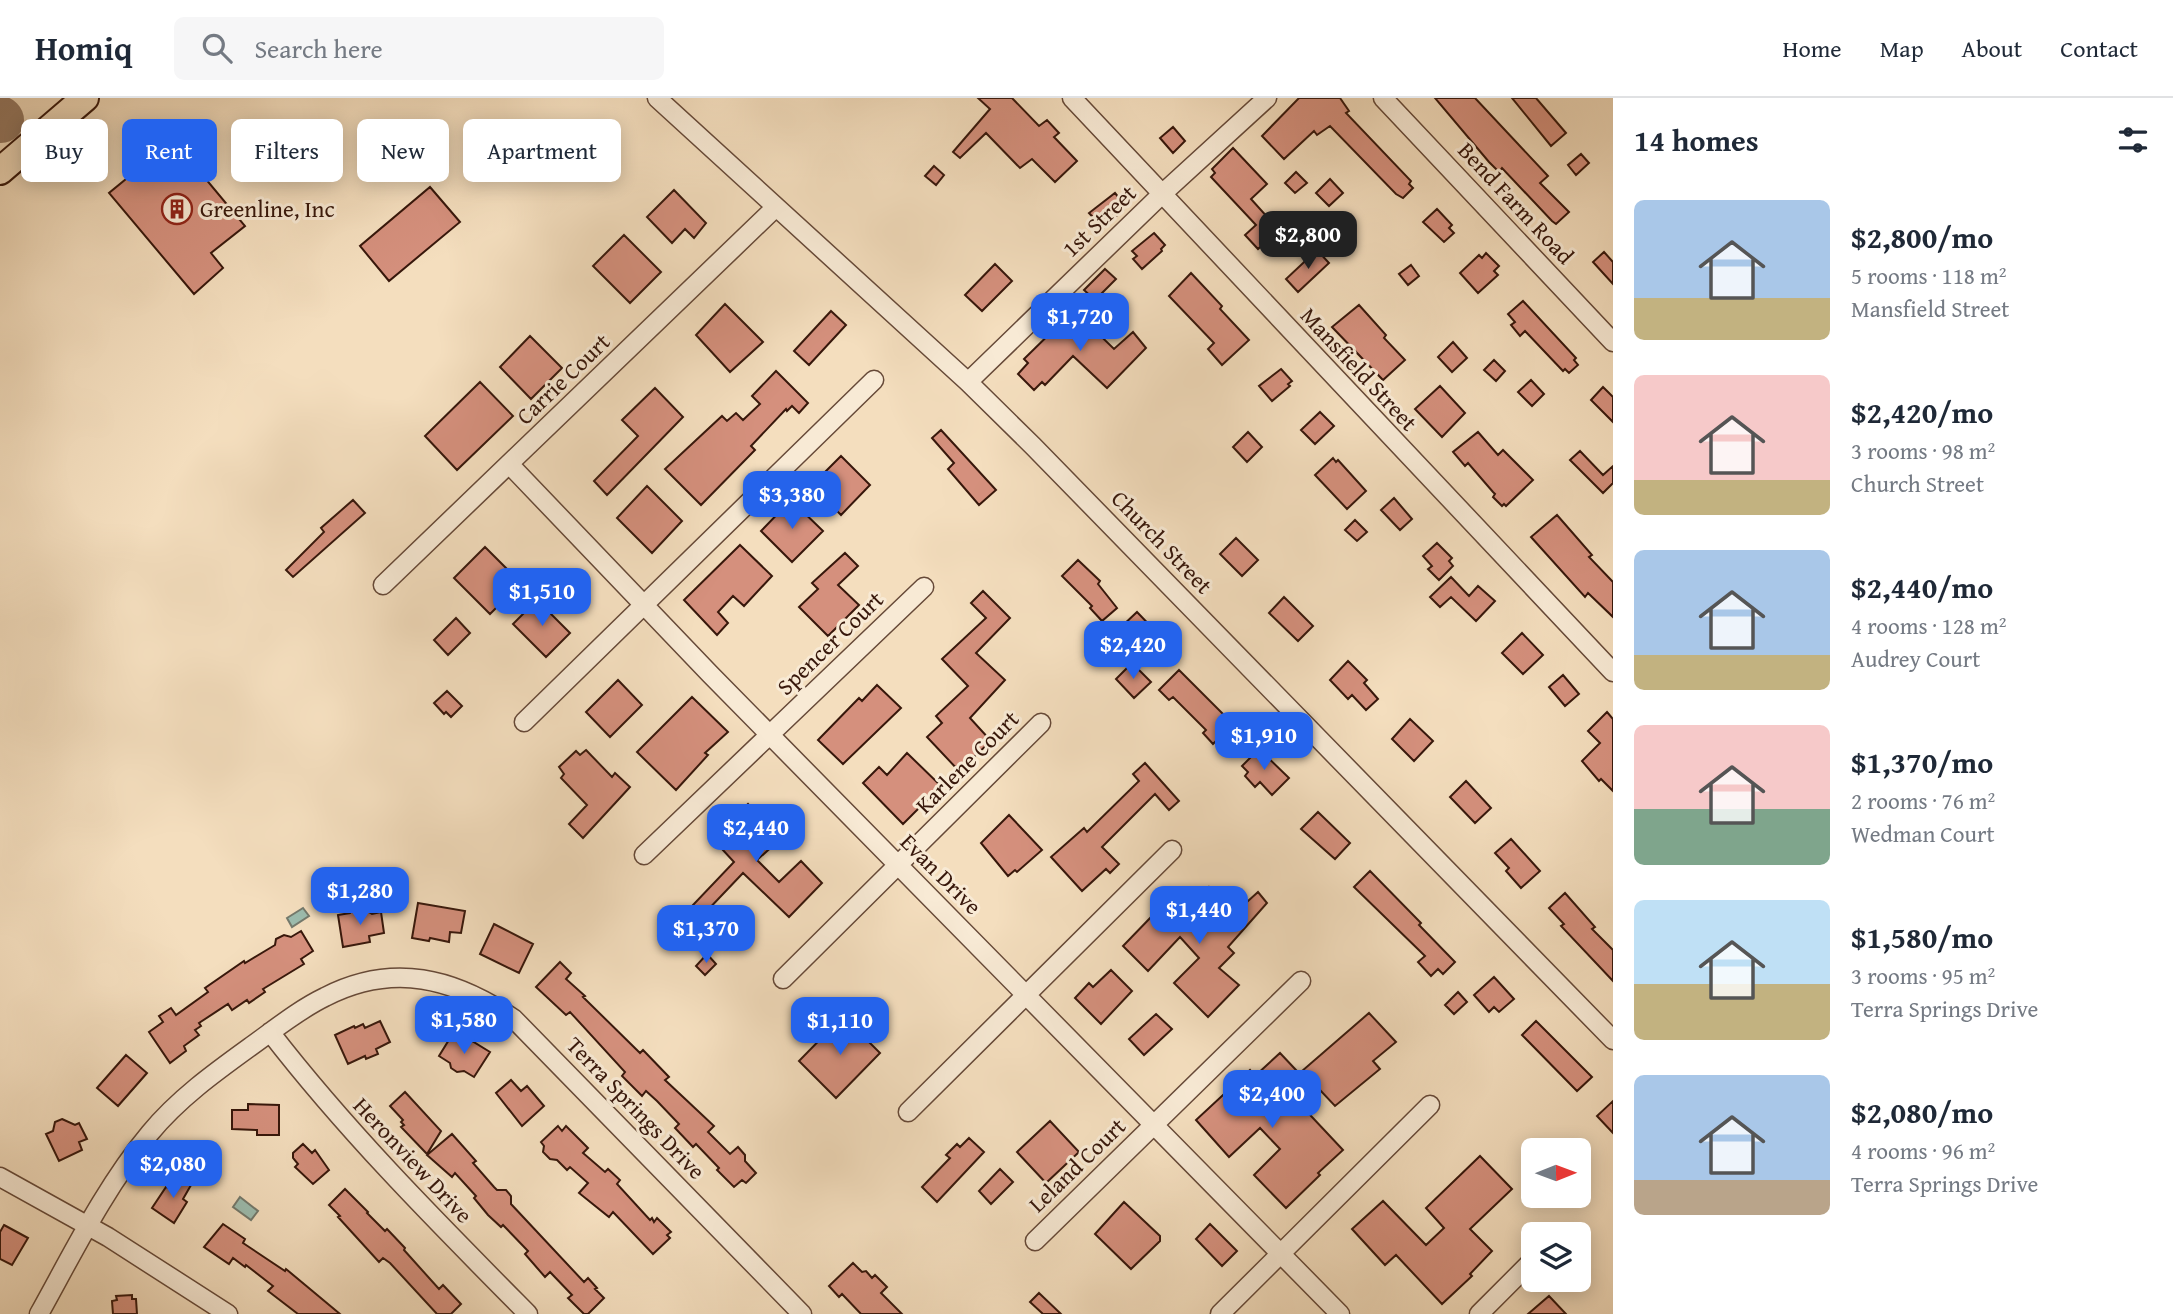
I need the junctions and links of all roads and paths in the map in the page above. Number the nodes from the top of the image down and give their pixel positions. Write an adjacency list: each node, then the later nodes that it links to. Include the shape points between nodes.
1 (85, 98): 6 (main road)
2 (657, 98): 8 (street, Church Street)
3 (1072, 98): 7 (street, Mansfield Street)
4 (1267, 98): 7 (street, 1st Street)
5 (1383, 98): 9 (street, Bend Farm Road)
6 (0, 171)
7 (1162, 194): 11 (street, 1st Street); 16 (street, Mansfield Street)
8 (776, 207): 11 (street, Church Street); 12 (street, Carrie Court)
9 (1613, 342)
10 (874, 380): 15 (street)
11 (968, 382): 27 (street, Church Street)
12 (510, 465): 13 (street, Carrie Court); 15 (street, Evan Drive)
13 (383, 585)
14 (924, 587): 19 (street, Spencer Court)
15 (644, 605): 17 (street); 19 (street, Evan Drive)
16 (1613, 672)
17 (524, 722)
18 (1041, 723): 22 (street, Karlene Court)
19 (770, 735): 21 (street, Spencer Court); 22 (street, Evan Drive)
20 (1172, 850): 25 (street)
21 (644, 855)
22 (898, 865): 23 (street, Karlene Court); 25 (street, Evan Drive)
23 (783, 979)
24 (1300, 981): 30 (street, Leland Court)
25 (1026, 995): 29 (street); 30 (street, Evan Drive)
26 (270, 1032): 32 (street, Terra Springs Drive, via 206,1079 151,1131); 38 (street, Heronview Drive, via 348,1129); 39 (street, Terra Springs Drive, via 324,997 347,987 393,978 438,982 489,1002 535,1039)
27 (1613, 1040)
28 (1430, 1105): 34 (street)
29 (908, 1112)
30 (1153, 1125): 33 (street, Leland Court); 34 (street, Evan Drive)
31 (0, 1177): 32 (street)
32 (88, 1226): 36 (street, Terra Springs Drive); 37 (street)
33 (1035, 1241)
34 (1280, 1254): 40 (street); 41 (street, Evan Drive)
35 (1521, 1272): 42 (street)
36 (39, 1314)
37 (228, 1314)
38 (528, 1314)
39 (802, 1314)
40 (1220, 1314)
41 (1340, 1314)
42 (1479, 1314)

